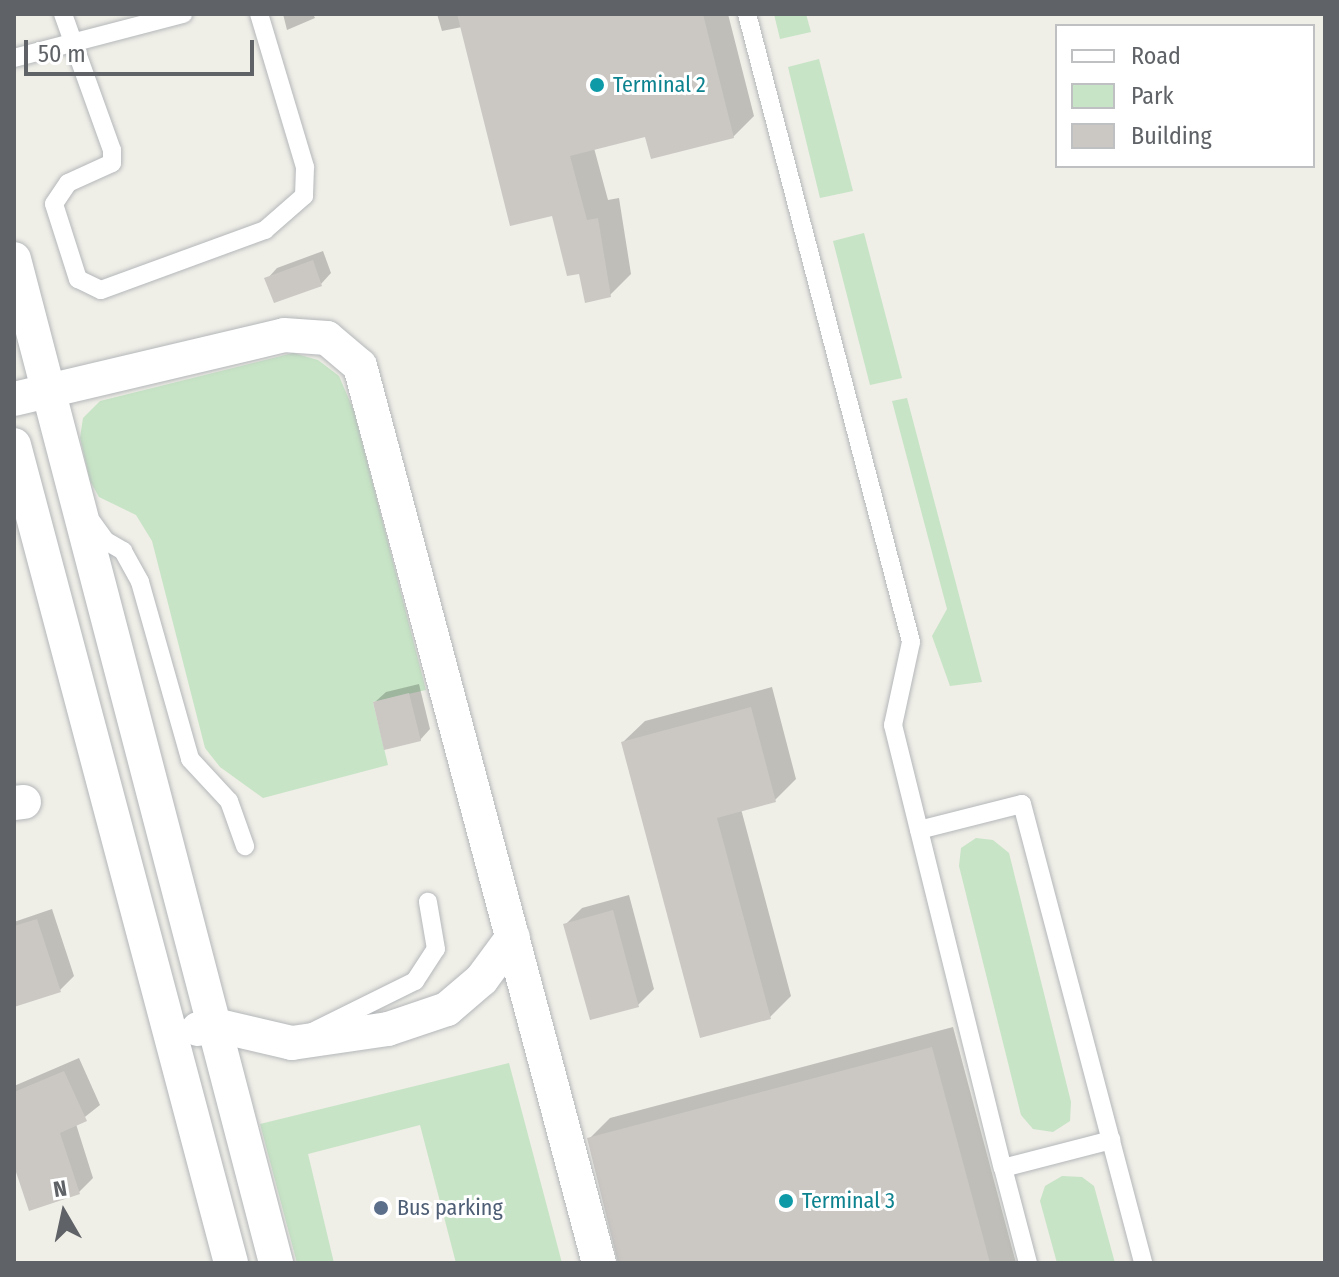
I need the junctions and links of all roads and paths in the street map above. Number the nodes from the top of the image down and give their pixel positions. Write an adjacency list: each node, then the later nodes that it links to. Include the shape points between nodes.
1 (63, 14): 5 (lane)
2 (183, 14): 5 (lane)
3 (259, 14): 5 (lane, via 305,167 304,196 265,230 101,290 78,279 54,204 68,183 112,163 112,150)
4 (747, 14): 12 (lane, via 911,642 893,725)
5 (70, 43): 6 (lane)
6 (14, 58)
7 (14, 259): 8 (street)
8 (49, 391): 9 (street); 11 (street); 15 (street, via 295,334 327,338 360,366)
9 (14, 399)
10 (14, 445): 17 (street)
11 (77, 500): 13 (lane, via 106,541 123,551 140,582 190,759 229,801); 16 (street)
12 (919, 830): 19 (lane, via 1022,804); 20 (lane)
13 (245, 846)
14 (428, 902): 18 (lane, via 436,949 415,981)
15 (513, 937): 18 (street, via 482,979 447,1009 388,1029); 23 (street)
16 (215, 1025): 17 (street); 18 (street); 22 (street)
17 (170, 1036): 21 (street)
18 (292, 1043)
19 (1111, 1140): 20 (lane); 25 (lane)
20 (1003, 1168): 24 (lane)
21 (231, 1263)
22 (276, 1263)
23 (599, 1263)
24 (1028, 1263)
25 (1143, 1263)

